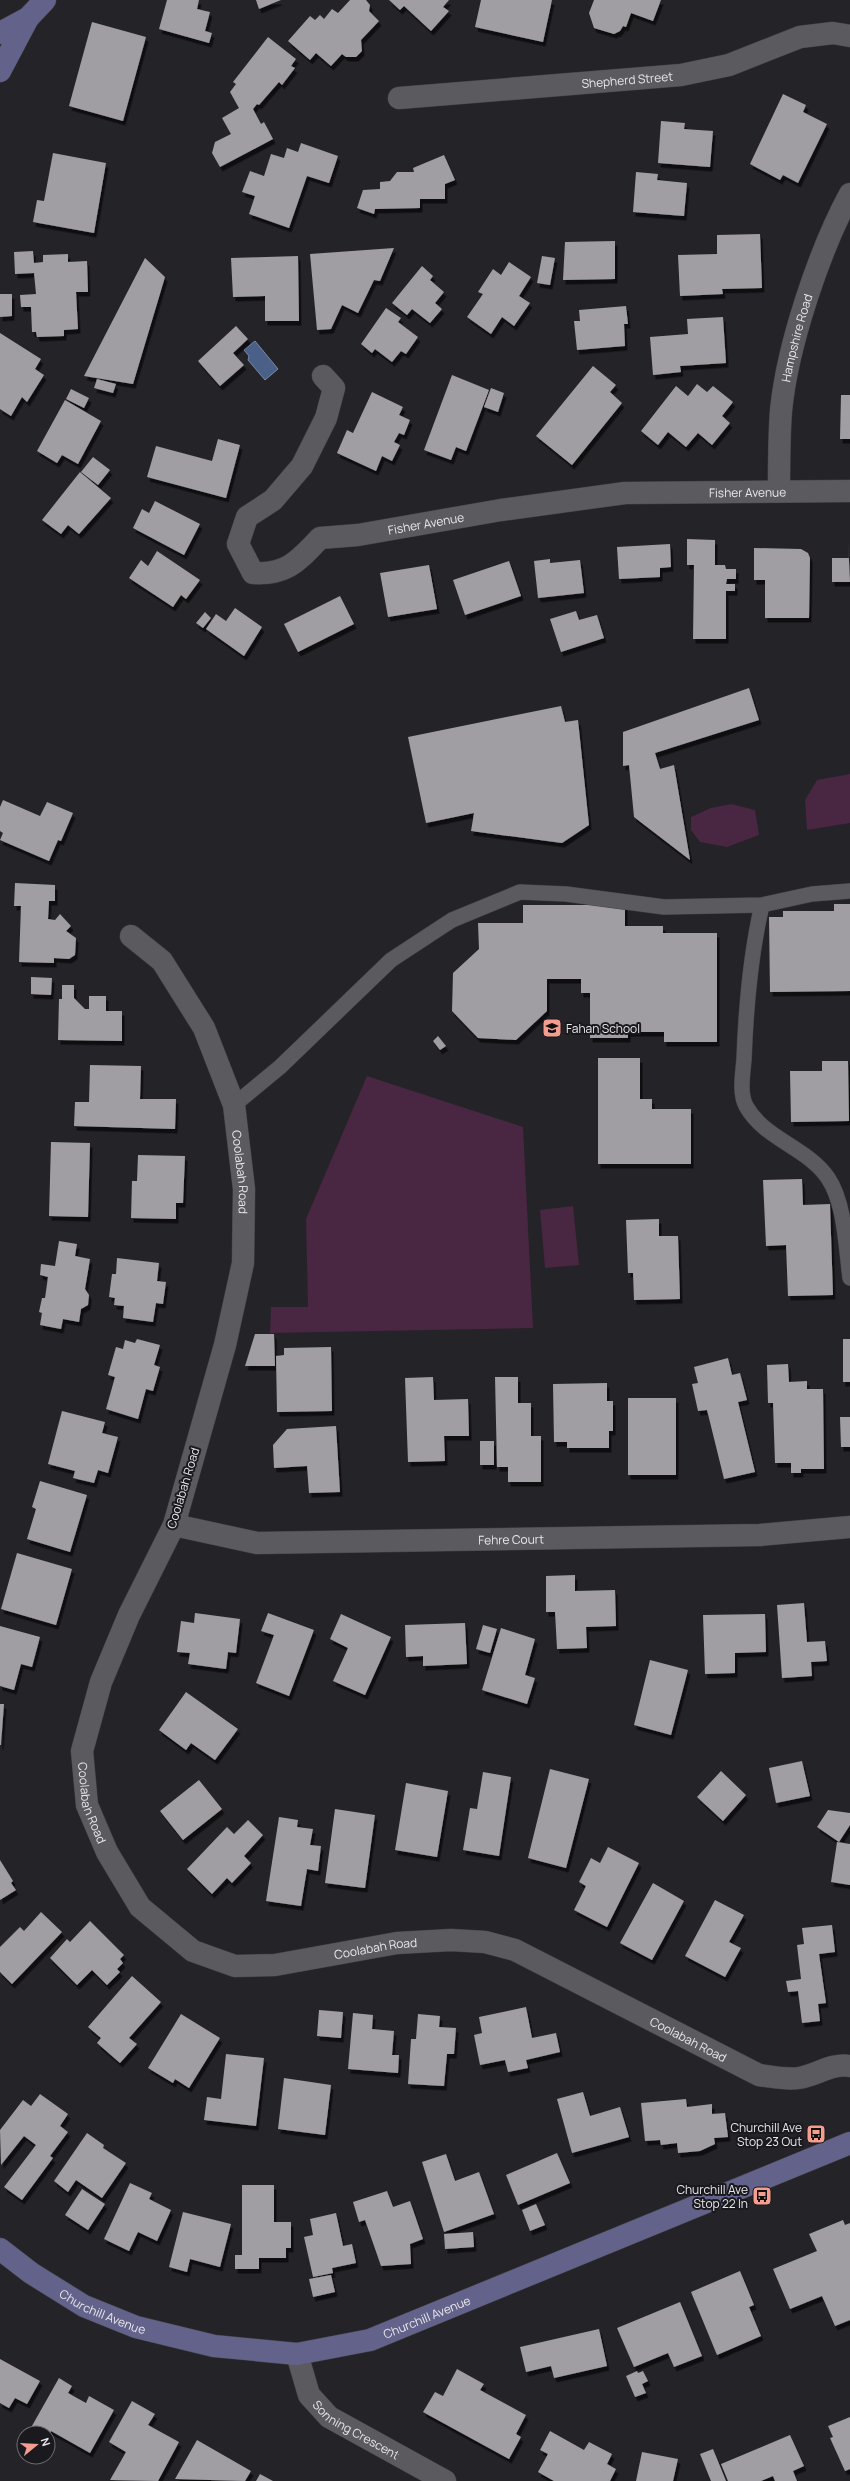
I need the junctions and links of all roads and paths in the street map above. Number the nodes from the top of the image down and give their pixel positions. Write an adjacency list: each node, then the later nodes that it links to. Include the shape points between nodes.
1 (45, 0): 2 (street)
2 (28, 18): 3 (street); 5 (street)
3 (0, 33)
4 (850, 36): 6 (street, Shepherd Street, via 833,33 800,37 729,65 681,75)
5 (0, 71)
6 (399, 98)
7 (850, 194): 9 (street, Hampshire Road, via 837,218 815,277 794,345 782,410)
8 (322, 376): 9 (street, Fisher Avenue, via 334,388 326,418 302,466 273,500 247,517 238,544 253,573 270,574 294,565 320,538 358,535 501,510 625,493)
9 (778, 490): 10 (street, Fisher Avenue)
10 (850, 491)
11 (850, 891): 12 (lane, via 812,894)
12 (762, 905): 14 (lane, via 664,907 566,894 520,892 452,920 391,960 280,1067); 15 (lane, via 751,953 742,1095 750,1113 761,1124 828,1177 838,1199)
13 (131, 936): 14 (street, Coolabah Road, via 162,961 204,1028)
14 (234, 1105): 16 (street, Coolabah Road, via 244,1189 243,1263 225,1345)
15 (850, 1278)
16 (174, 1525): 17 (street, Fehre Court, via 257,1543 760,1535); 18 (street, Coolabah Road, via 129,1615 101,1682 82,1751 87,1805 107,1852 140,1907 193,1951 235,1966 275,1965 397,1943 451,1940 485,1942 515,1950 760,2075 786,2080 801,2078 839,2064)
17 (850, 1527)
18 (850, 2066)
19 (850, 2143): 21 (street, Churchill Avenue, via 370,2340)
20 (0, 2249): 21 (street, Churchill Avenue, via 31,2273 84,2306 136,2327 214,2346)
21 (297, 2354): 22 (street, Sonning Crescent, via 309,2395 329,2418)
22 (445, 2481)

